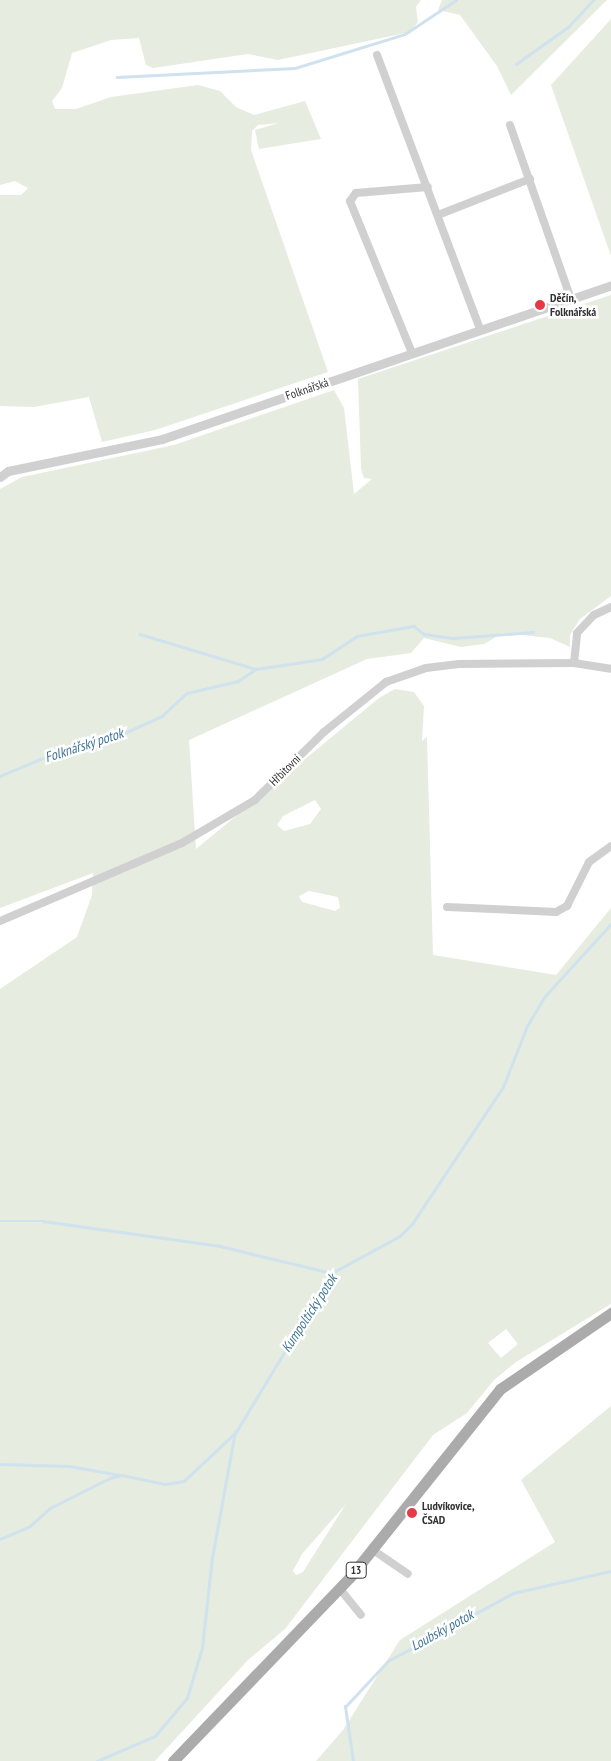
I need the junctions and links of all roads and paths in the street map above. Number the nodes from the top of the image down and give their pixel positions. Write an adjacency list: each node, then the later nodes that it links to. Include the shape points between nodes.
1 (377, 55): 4 (street)
2 (510, 124): 3 (street)
3 (530, 179): 5 (street); 7 (street)
4 (428, 187): 5 (street); 9 (street, via 356,193 350,201)
5 (438, 215): 8 (street)
6 (611, 285): 7 (street, Folknářská)
7 (571, 299): 8 (street, Folknářská)
8 (480, 329): 9 (street, Folknářská)
9 (412, 353): 10 (street, Folknářská, via 162,439 8,471)
10 (0, 477)
11 (611, 607): 12 (street, via 594,615 577,633)
12 (574, 663): 13 (street, Hřbitovní); 16 (street, Hřbitovní, via 459,664 426,668 386,682 324,732 255,800 182,843)
13 (611, 669)
14 (611, 846): 15 (street, via 589,862 567,906 556,912)
15 (447, 907)
16 (0, 921)
17 (611, 1313): 18 (main road, 13, via 500,1389)
18 (373, 1550): 19 (street); 20 (main road, 13)
19 (408, 1574)
20 (340, 1589): 21 (street); 22 (main road, 13)
21 (361, 1615)
22 (173, 1761)

